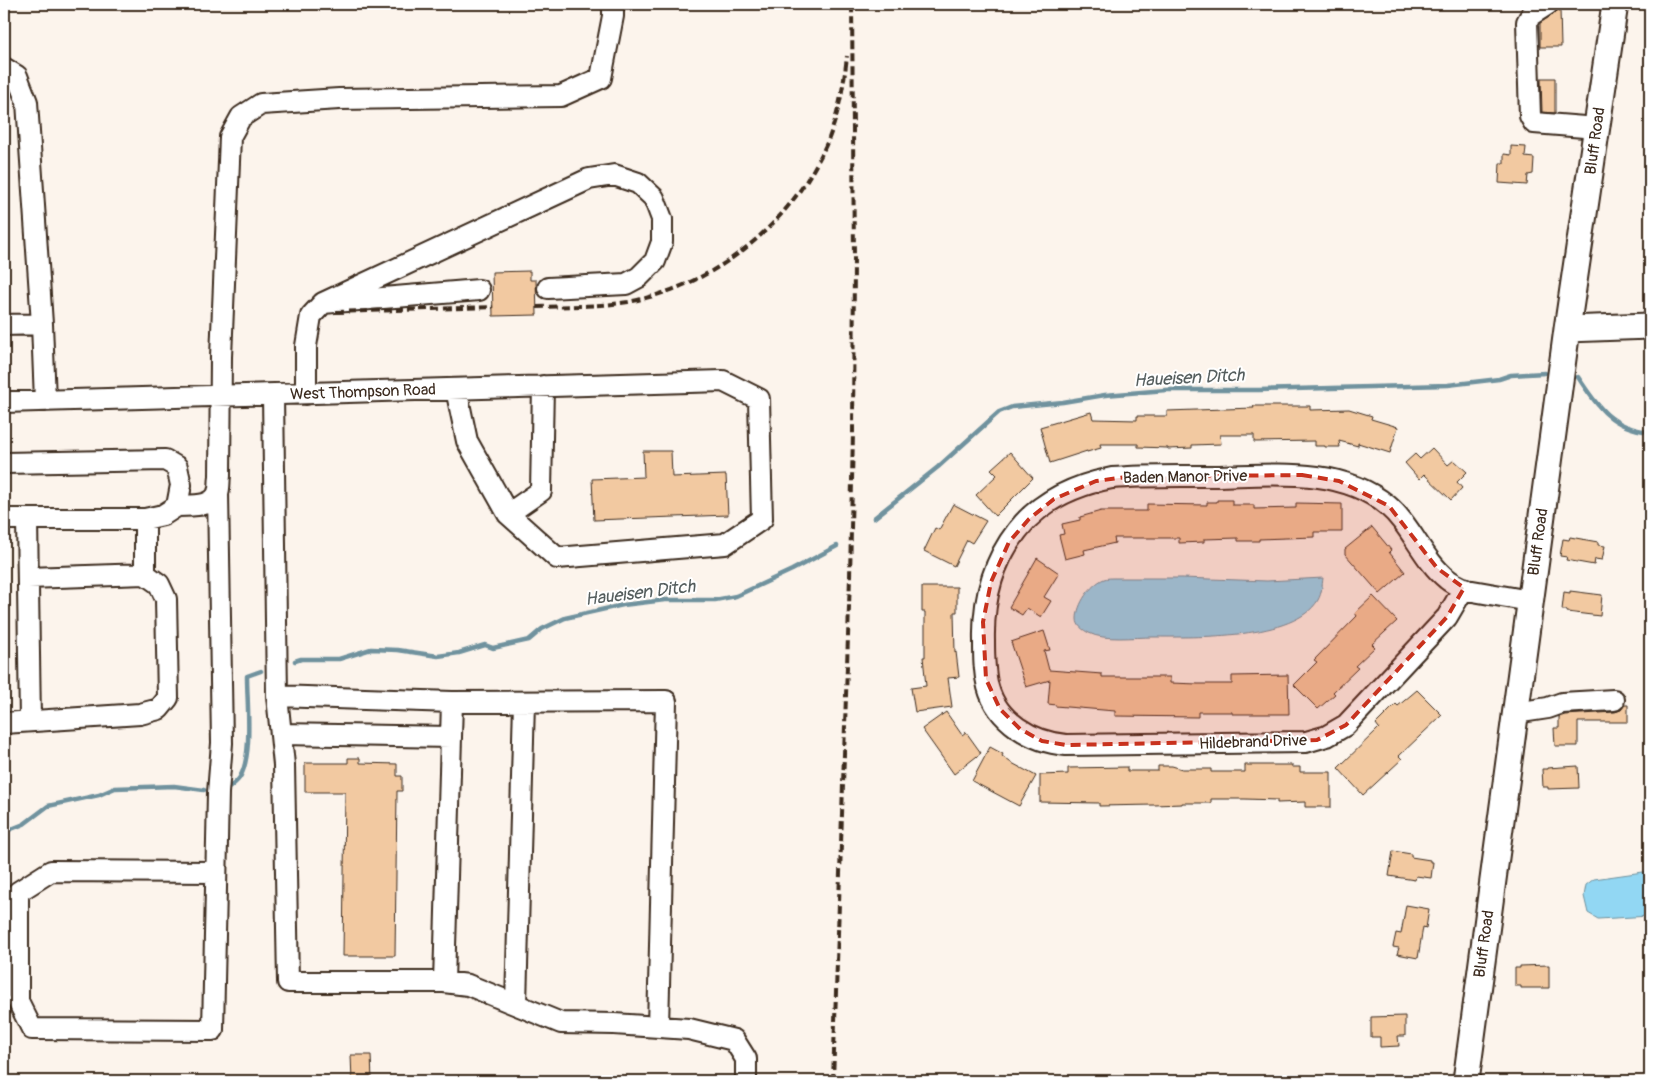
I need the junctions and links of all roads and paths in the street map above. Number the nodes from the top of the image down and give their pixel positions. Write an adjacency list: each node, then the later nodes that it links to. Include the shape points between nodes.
1 (613, 4): 17 (street, via 614,16 601,78 561,96 339,99 261,104 241,117 230,137)
2 (1548, 4): 5 (street, via 1531,15 1527,22 1530,116 1534,123)
3 (1615, 4): 5 (main road, Bluff Road)
4 (4, 68): 9 (street, via 17,76 27,102)
5 (1597, 128): 12 (main road, Bluff Road)
6 (548, 288): 8 (street, via 626,284 639,277 656,261 662,242 662,219 654,198 638,183 614,174 589,179)
7 (479, 290): 8 (street)
8 (323, 304): 15 (street, via 311,316 306,346)
9 (42, 324): 10 (street); 18 (street)
10 (4, 325)
11 (1650, 326): 12 (main road)
12 (1567, 328): 30 (main road, Bluff Road)
13 (543, 386): 14 (street, West Thompson Road); 23 (street, via 541,491); 23 (street, West Thompson Road, via 722,381 760,399 762,519 725,544 557,558)
14 (456, 389): 15 (street, West Thompson Road); 23 (street, via 468,441)
15 (306, 394): 16 (street, West Thompson Road)
16 (273, 395): 17 (street, West Thompson Road); 31 (street)
17 (220, 396): 18 (street, West Thompson Road); 21 (street)
18 (45, 401): 19 (street, West Thompson Road)
19 (4, 402)
20 (4, 464): 22 (street, via 165,460 177,467 181,485)
21 (218, 492): 22 (street, via 211,501 200,505); 41 (street, via 222,743)
22 (177, 506): 26 (street, via 163,515)
23 (508, 514)
24 (4, 519): 25 (street)
25 (27, 519): 26 (street); 28 (street)
26 (145, 519): 27 (street)
27 (145, 574): 28 (street); 36 (street, via 160,584 166,599 168,698 160,708 140,714)
28 (28, 578): 36 (street)
29 (1464, 588): 30 (street, Baden Manor Drive); 37 (street, Hildebrand Drive, via 1447,616 1346,725 1317,740 1293,743 1066,745 1042,741); 37 (street, Baden Manor Drive, via 1448,580 1437,568 1389,506 1339,481 1302,475 1127,476 1096,481 1067,492 1028,519 1009,542 996,567 984,608 984,666 988,689 1000,710)
30 (1530, 601): 35 (main road, Bluff Road)
31 (277, 696): 33 (street); 39 (street)
32 (1614, 700): 35 (street, via 1562,703)
33 (452, 702): 34 (street); 40 (street)
34 (524, 702): 43 (street); 44 (street, via 666,701)
35 (1515, 713): 46 (main road, Bluff Road)
36 (30, 721): 38 (street)
37 (1012, 722)
38 (4, 723)
39 (281, 734): 40 (street); 42 (street, via 288,982)
40 (451, 737): 42 (street)
41 (216, 872): 41 (street, via 213,1030 32,1029 18,1001 18,892 52,872)
42 (444, 982): 43 (street, via 468,985)
43 (516, 1004): 44 (street, via 561,1023)
44 (658, 1027): 45 (street, via 689,1029 734,1040 746,1059)
45 (746, 1081)
46 (1466, 1081)

